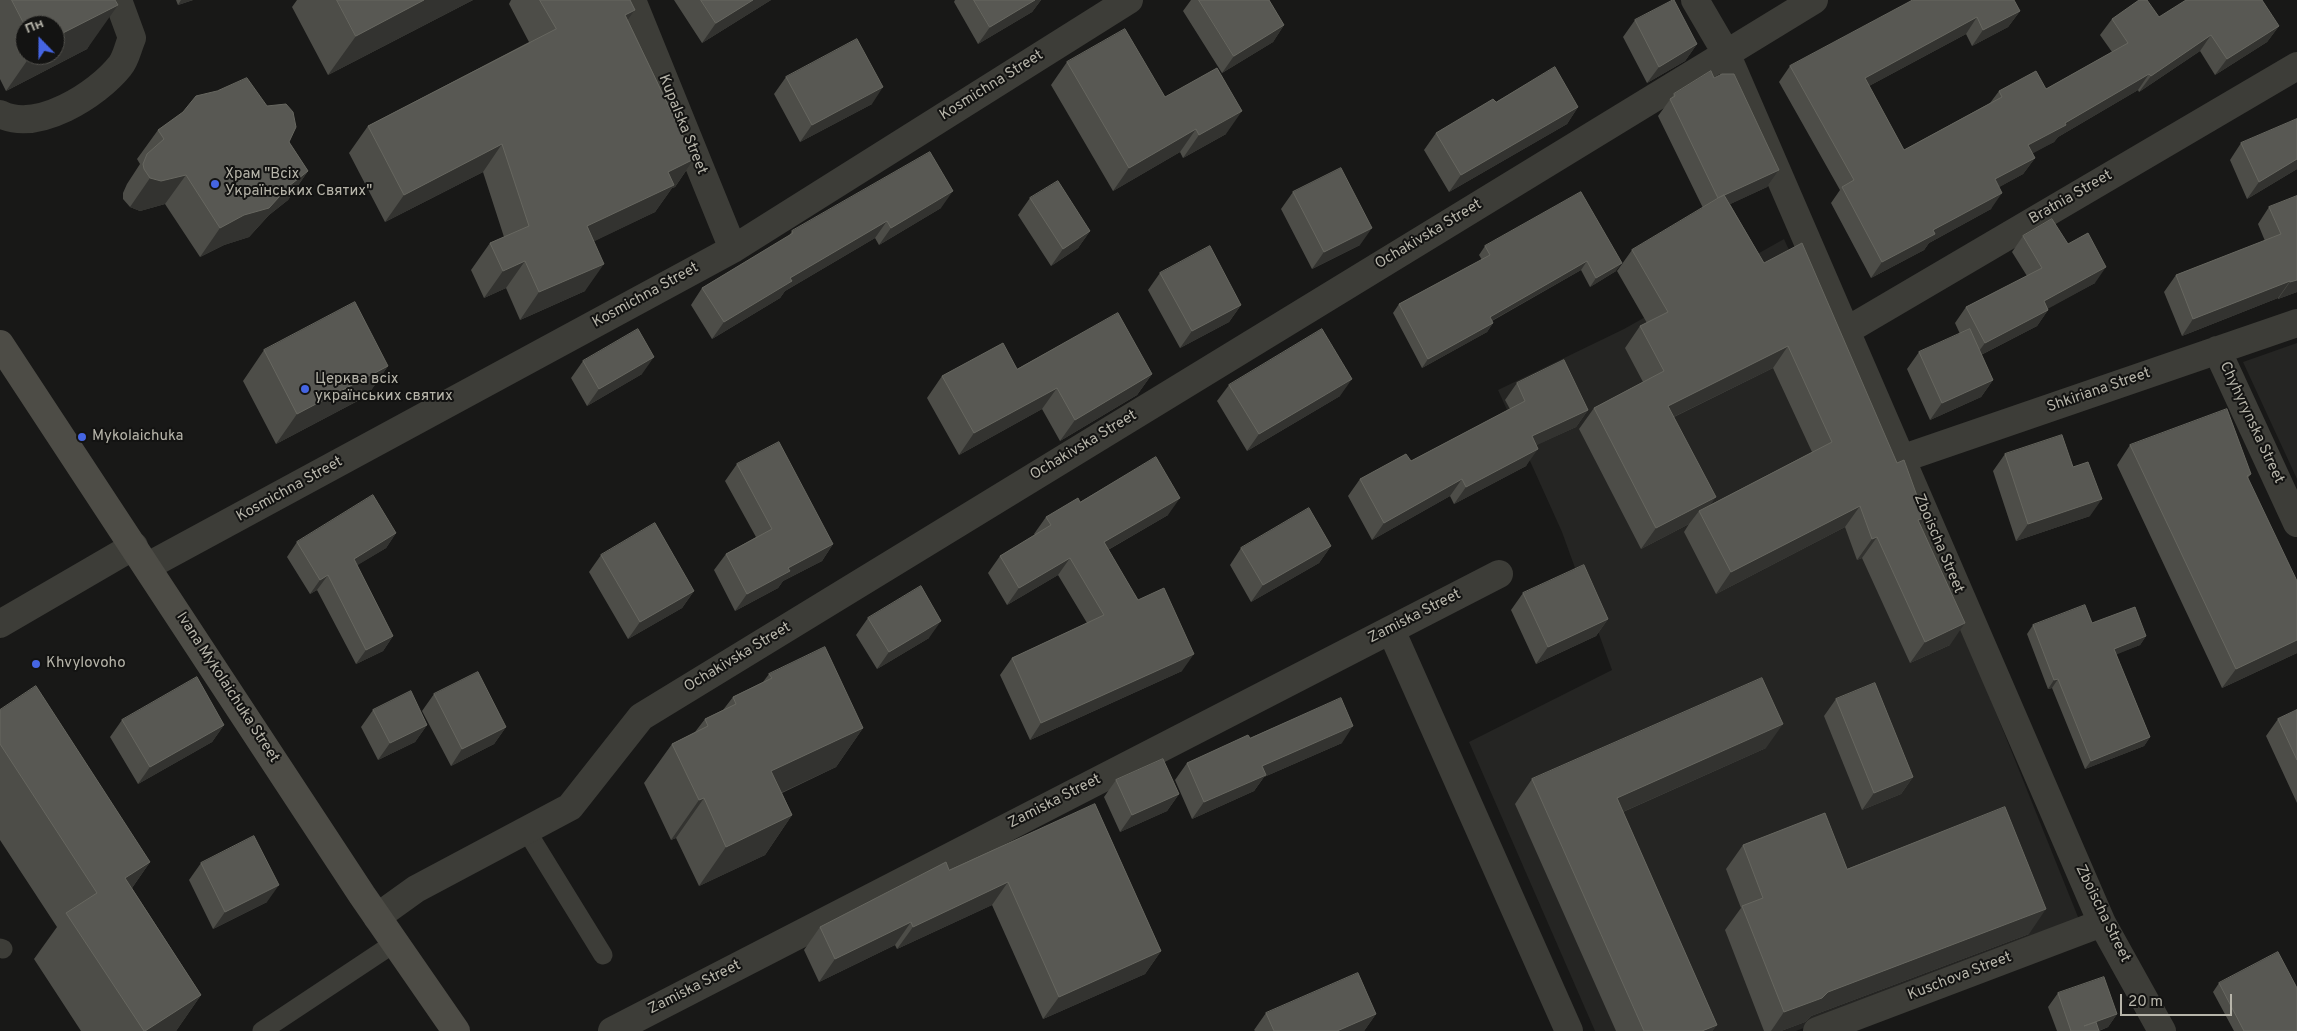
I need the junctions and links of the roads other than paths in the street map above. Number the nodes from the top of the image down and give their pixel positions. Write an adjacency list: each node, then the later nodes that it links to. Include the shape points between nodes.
1 (632, 0): 9 (street, Kupalska Street)
2 (1129, 0): 9 (street, Kosmichna Street)
3 (1695, 0): 6 (street, Zboischa Street)
4 (1814, 0): 6 (street, Ochakivska Street)
5 (119, 2): 8 (street, via 132,38 121,65 102,86 71,106 39,116 14,120)
6 (1726, 53): 11 (street, Zboischa Street); 20 (street, Ochakivska Street, via 641,718 570,806)
7 (2297, 66): 11 (street, Bratnia Street)
8 (2, 118)
9 (733, 249): 16 (street, Kosmichna Street)
10 (2297, 323): 13 (street, Shkiriana Street)
11 (1846, 331): 14 (street, Zboischa Street)
12 (0, 344): 16 (main road, Ivana Mykolaichuka Street)
13 (2217, 350): 14 (street, Shkiriana Street); 15 (street, Chyhyrynska Street)
14 (1901, 458): 22 (street, Zboischa Street)
15 (2297, 523)
16 (141, 556): 18 (street, Kosmichna Street); 21 (main road, Ivana Mykolaichuka Street)
17 (1499, 574): 19 (street, Zamiska Street)
18 (0, 624)
19 (1391, 630): 27 (street, Zamiska Street); 28 (street)
20 (526, 830): 21 (street, Ochakivska Street, via 416,889); 24 (lane)
21 (377, 917): 23 (main road, Ivana Mykolaichuka Street)
22 (2102, 923): 29 (street, Kuschova Street); 30 (street, Zboischa Street)
23 (396, 942): 25 (lane); 26 (main road, Ivana Mykolaichuka Street)
24 (603, 955)
25 (262, 1031)
26 (456, 1031)
27 (612, 1031)
28 (1569, 1031)
29 (1817, 1031)
30 (2162, 1031)

